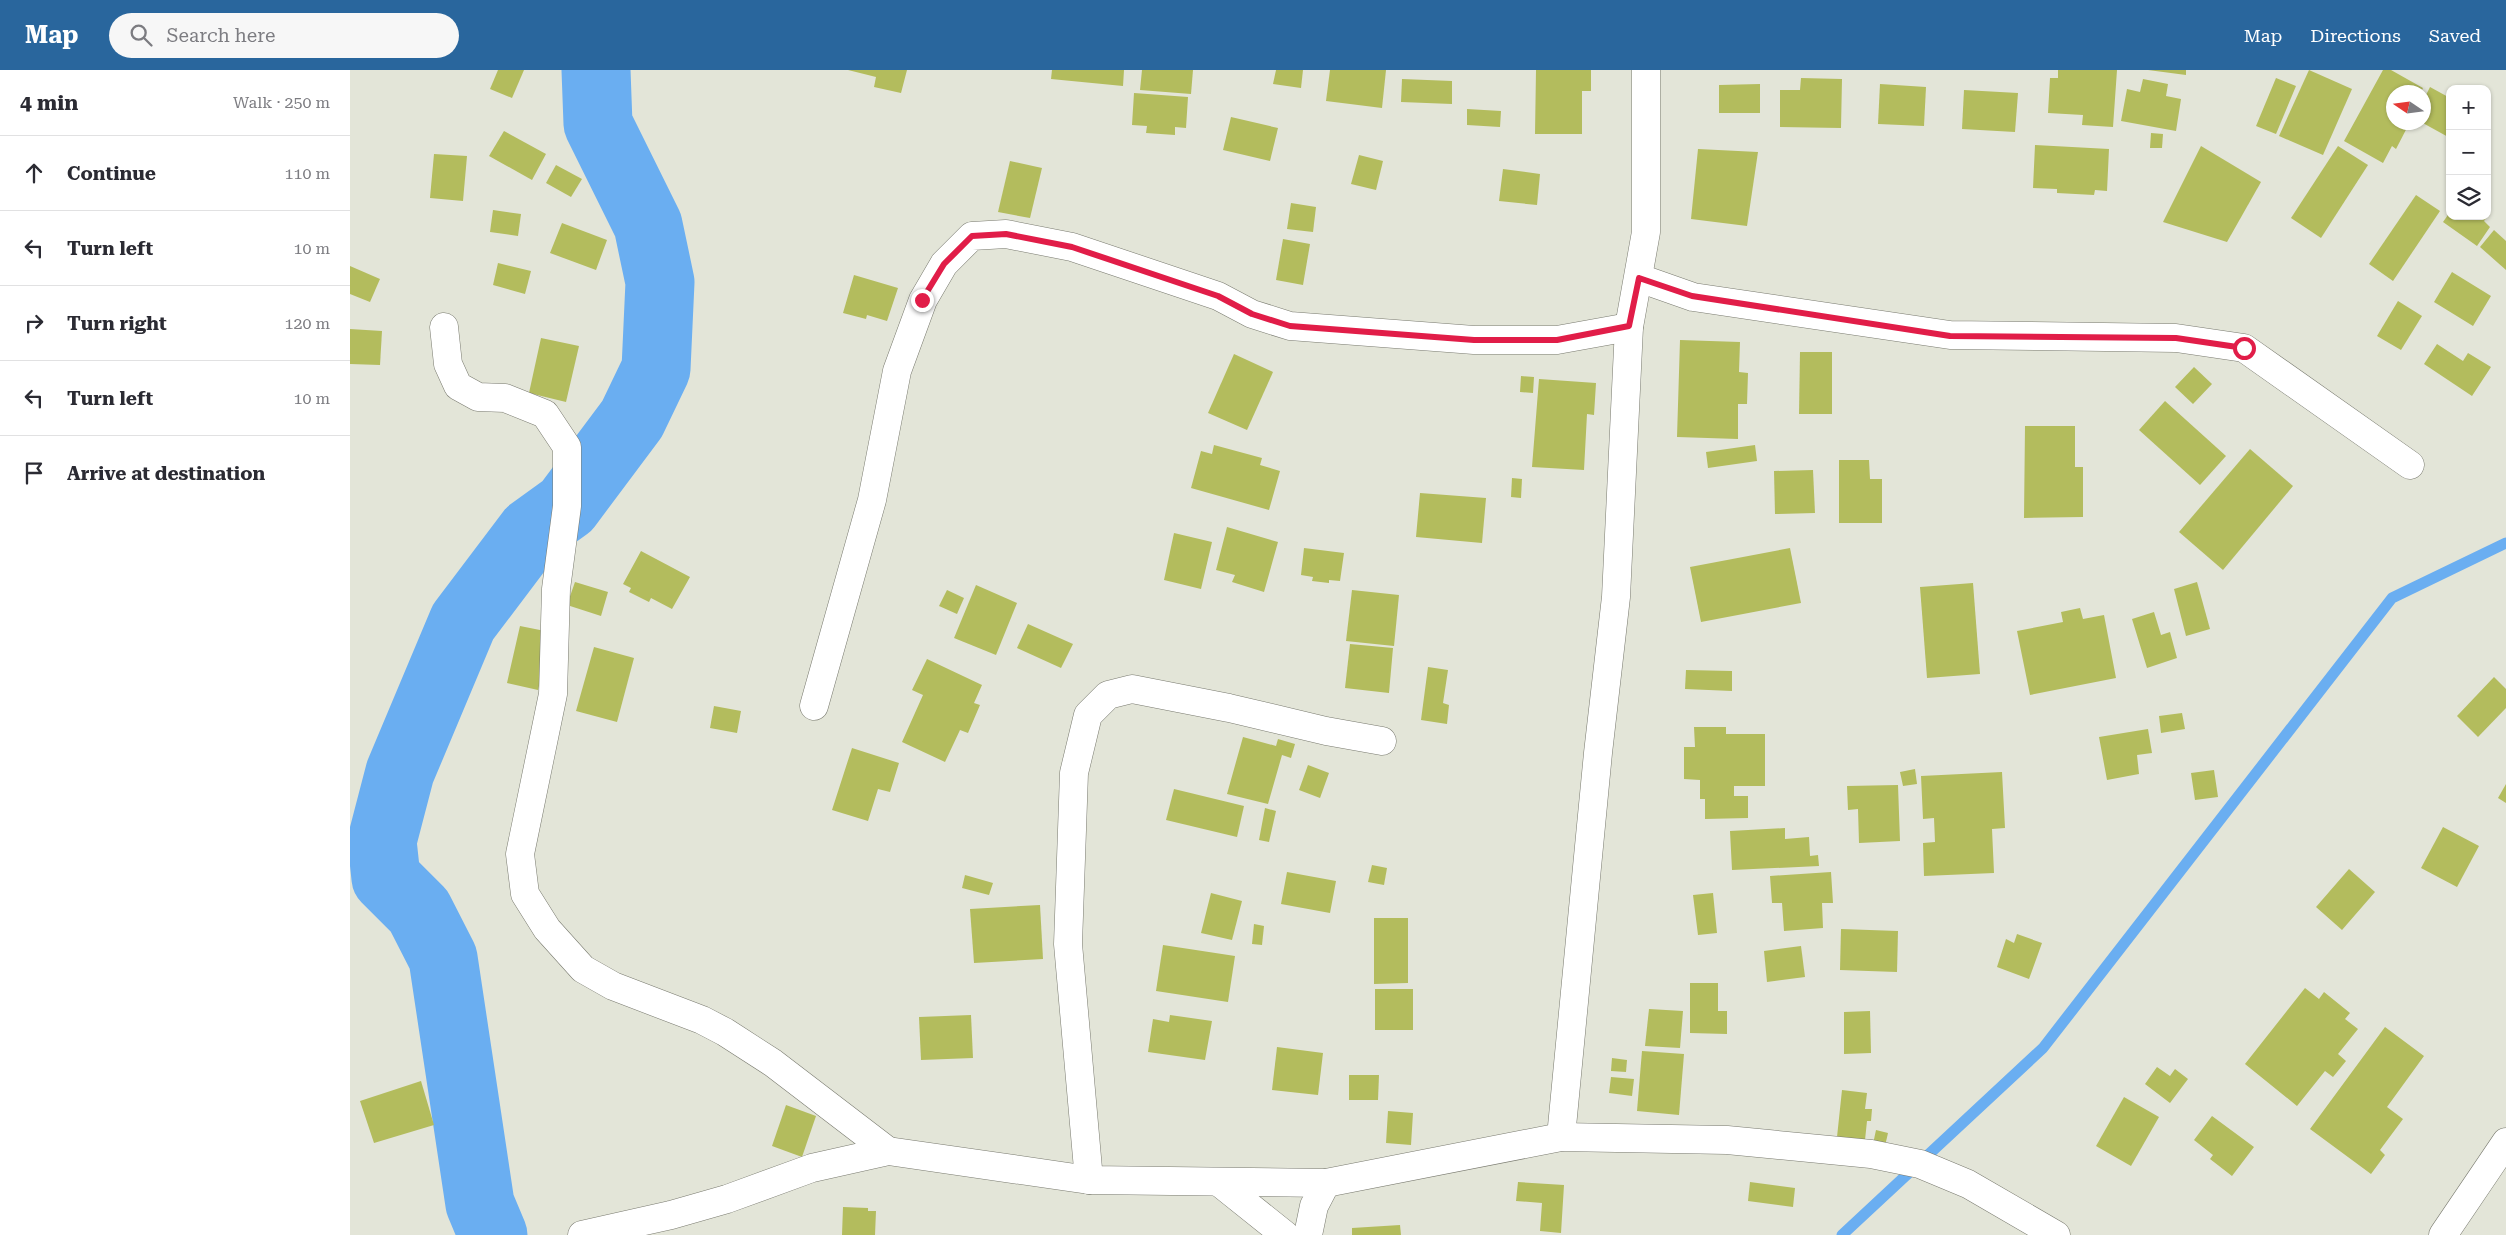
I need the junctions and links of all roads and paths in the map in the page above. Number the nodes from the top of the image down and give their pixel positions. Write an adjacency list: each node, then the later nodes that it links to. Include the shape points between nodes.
1 (1646, 70): 2 (street, via 1646,232)
2 (1639, 278): 3 (street); 5 (street, via 1692,296 1950,336 2176,338 2244,348)
3 (1629, 326): 6 (street, via 1557,340 1474,340 1290,326 1252,314 1218,296 1072,247 1006,234 972,236 944,264 922,300 898,371 872,500); 8 (street, via 1616,597)
4 (444, 327): 10 (street, via 448,364 458,386 478,397 505,398 545,414 567,447 566,506 556,589 553,694 520,854 525,894 547,929 584,969 613,986 702,1020 724,1032 772,1063)
5 (2410, 465)
6 (814, 706)
7 (1382, 741): 11 (street, via 1132,689 1108,695 1088,715 1074,773 1068,944)
8 (1561, 1137): 13 (street); 17 (street, via 1727,1140 1871,1154 1920,1164 1968,1184)
9 (2506, 1142): 18 (street)
10 (888, 1151): 11 (street); 14 (street, via 812,1168 727,1199 671,1215)
11 (1089, 1180): 12 (street)
12 (1220, 1183): 13 (street); 15 (street)
13 (1326, 1183): 16 (street, via 1314,1206)
14 (582, 1235)
15 (1285, 1235)
16 (1308, 1235)
17 (2056, 1235)
18 (2443, 1235)

